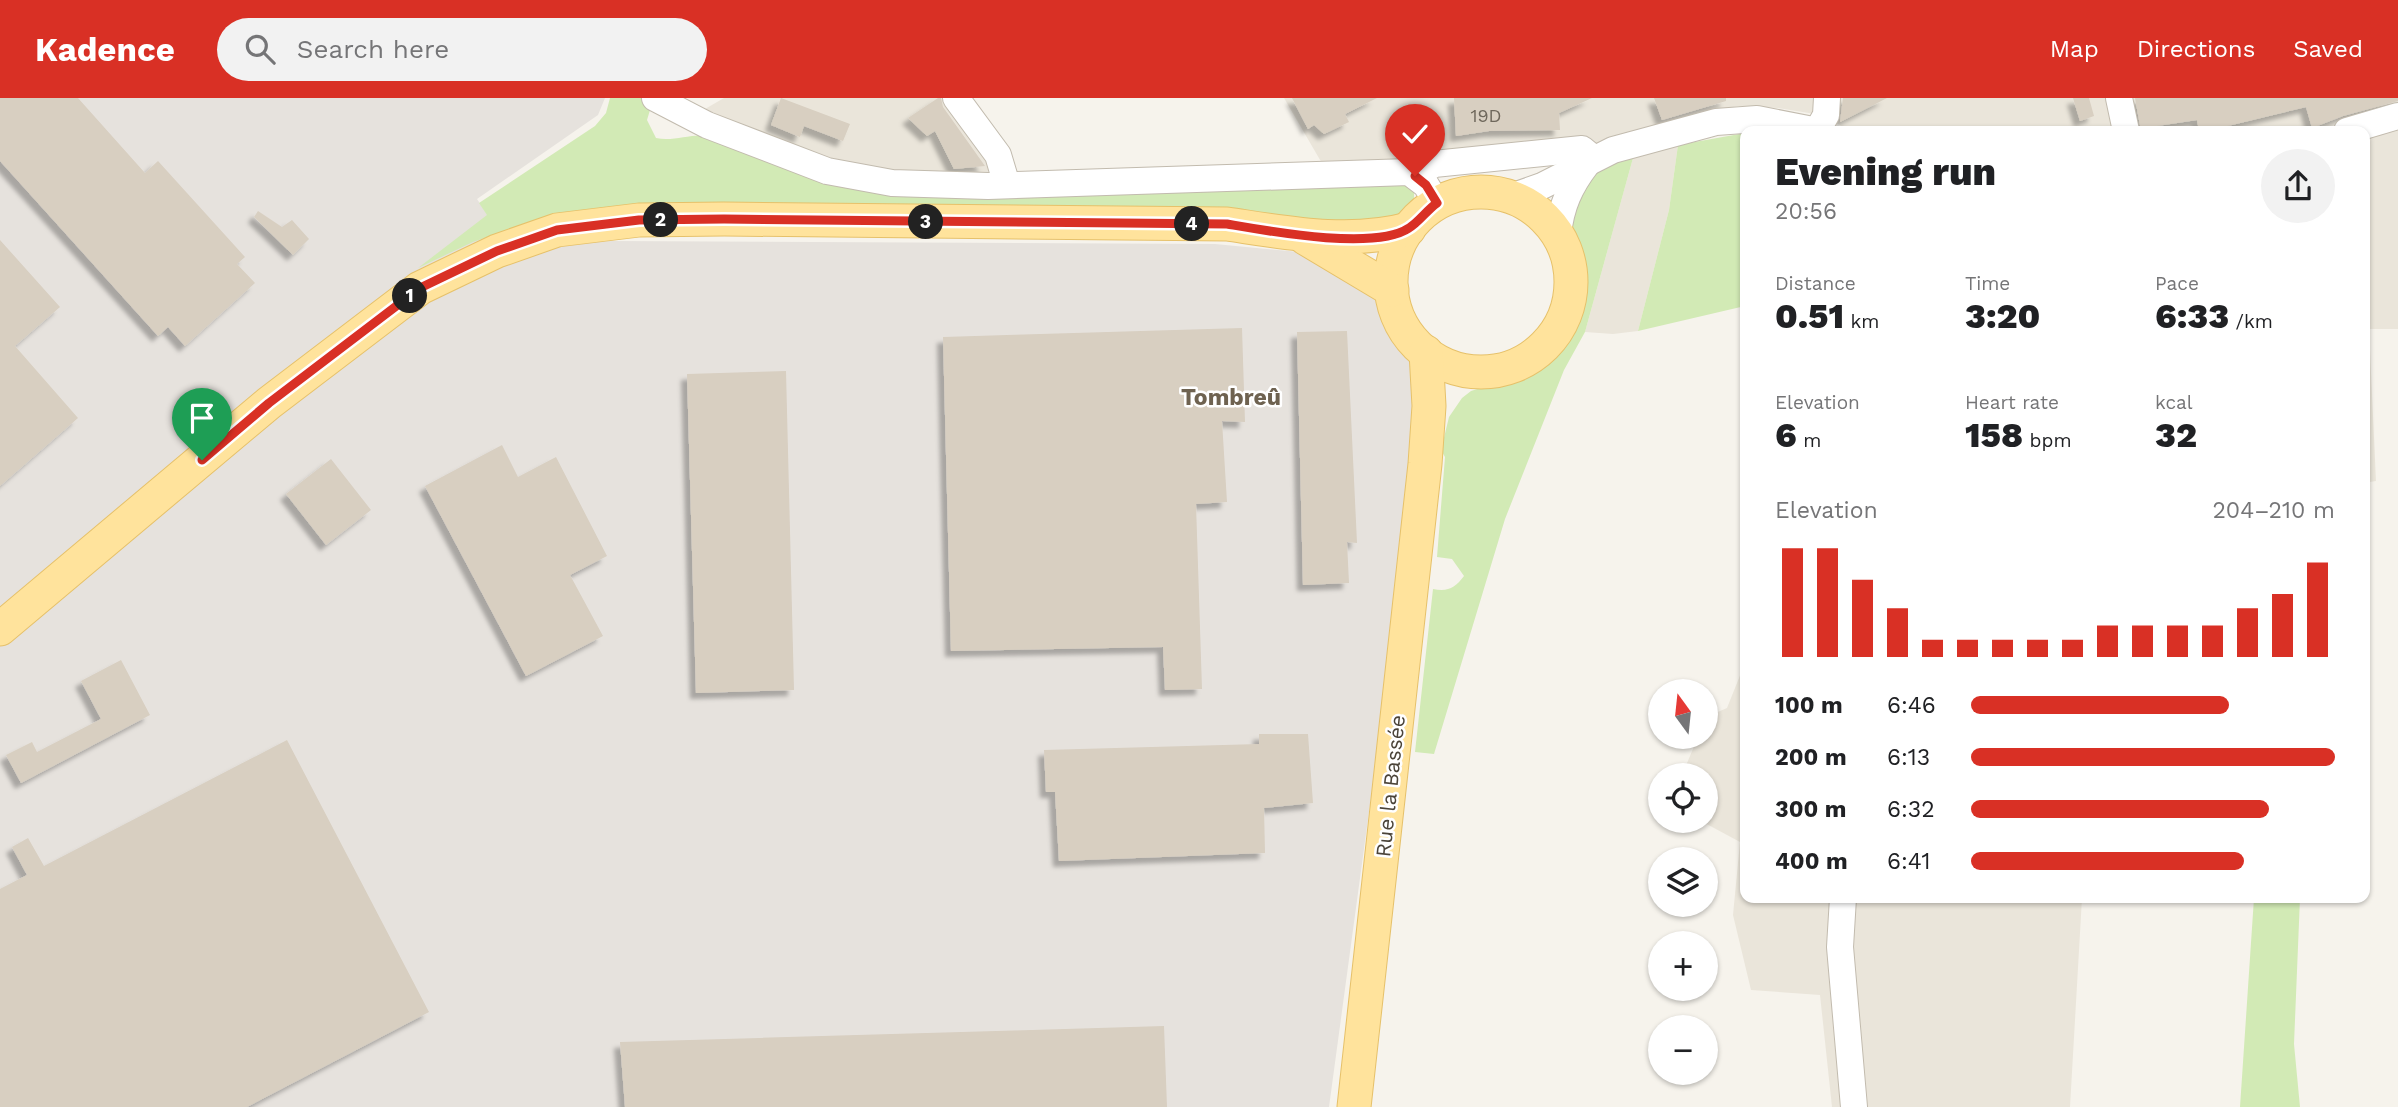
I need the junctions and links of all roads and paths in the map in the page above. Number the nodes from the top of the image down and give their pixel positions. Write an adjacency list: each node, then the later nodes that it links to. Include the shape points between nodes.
1 (655, 98): 12 (street, via 707,125 827,171 892,183)
2 (956, 98): 12 (street, via 998,155)
3 (1827, 98): 7 (street)
4 (2119, 98): 8 (street)
5 (2398, 116): 9 (street)
6 (1797, 126): 10 (street, via 1740,119 1683,130)
7 (1820, 126)
8 (2125, 126)
9 (2364, 126)
10 (1593, 158): 11 (street, via 1582,149 1447,162); 13 (street); 16 (street, via 1562,206)
11 (1415, 176): 12 (street, via 1390,172); 14 (street)
12 (1007, 185)
13 (1511, 197): 14 (main road, via 1469,192); 16 (main road, via 1538,211)
14 (1437, 203): 15 (main road)
15 (1409, 229): 17 (main road, via 1365,238); 18 (main road, via 1393,265)
16 (1558, 234): 20 (main road, via 1571,272 1569,303 1560,325 1527,359)
17 (1300, 235): 18 (main road); 22 (main road, via 1227,224 724,219 639,220 557,230 497,251 420,288 269,403)
18 (1391, 290): 19 (main road, via 1404,328)
19 (1426, 352): 20 (main road, via 1450,366); 21 (main road, Rue la Bassée)
20 (1484, 372): 21 (main road, Rue la Bassée, via 1450,401)
21 (1425, 464): 24 (main road, Rue la Bassée)
22 (0, 629)
23 (1843, 903): 25 (street, via 1840,947)
24 (1354, 1107)
25 (1854, 1107)

